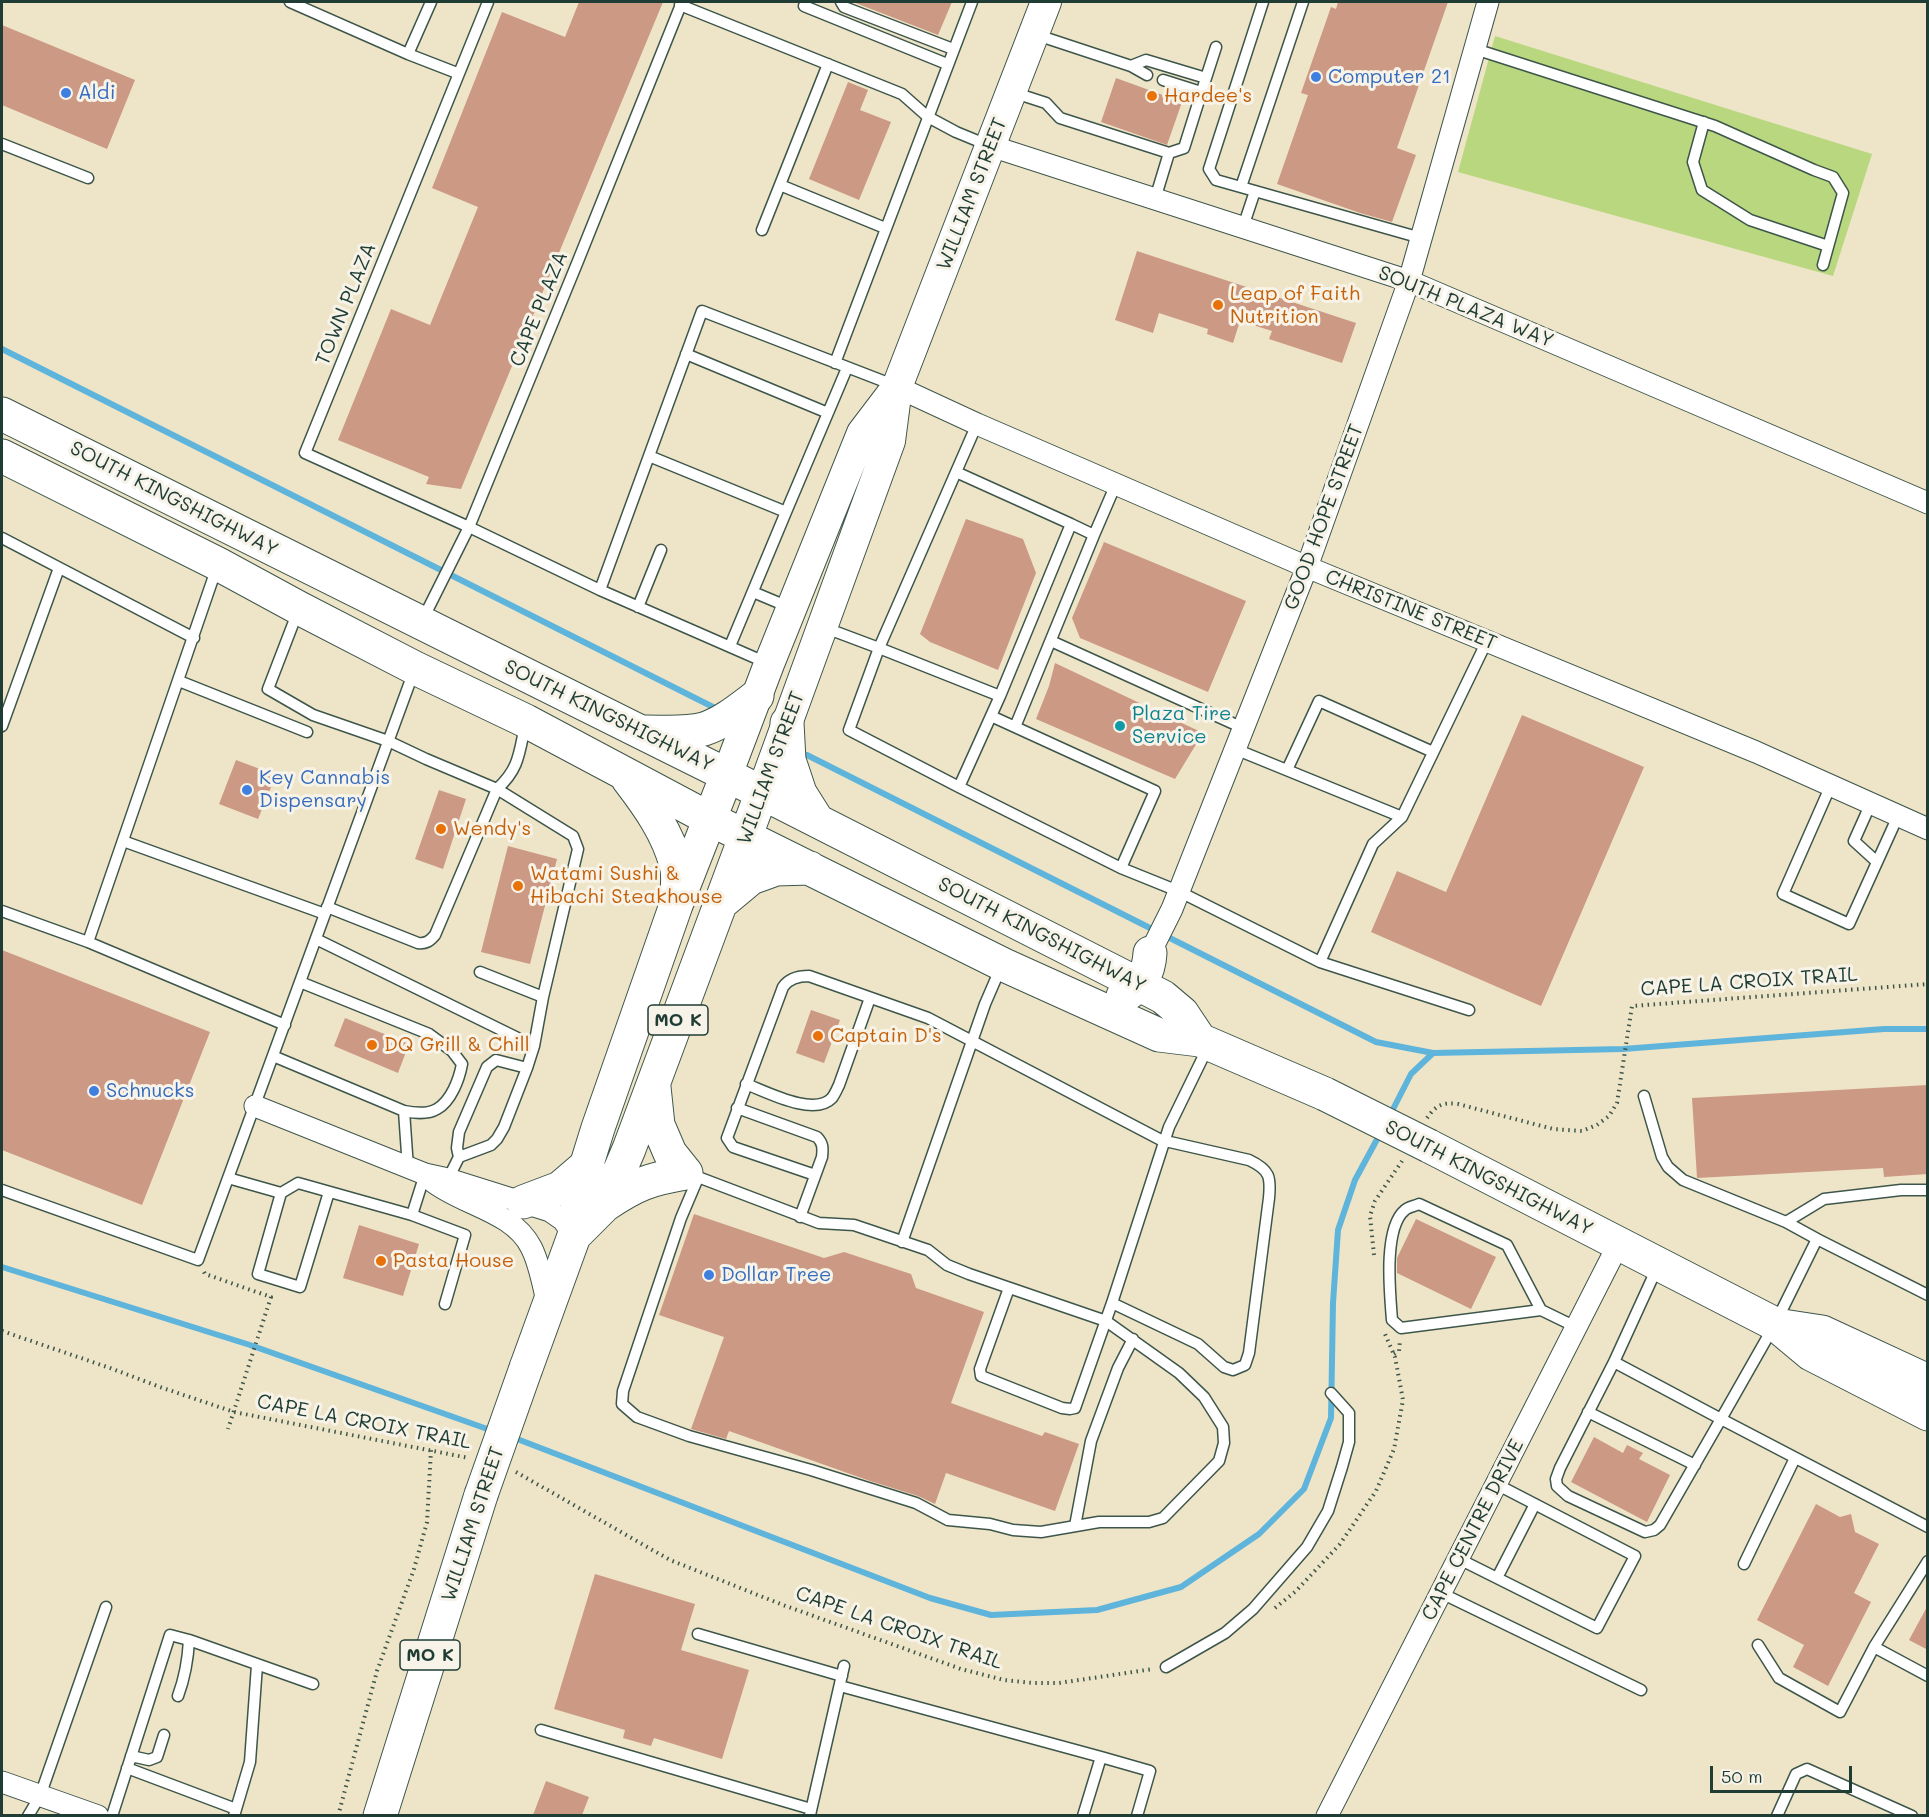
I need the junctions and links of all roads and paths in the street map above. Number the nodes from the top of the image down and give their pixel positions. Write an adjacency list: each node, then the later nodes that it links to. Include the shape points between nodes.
1 (290, 2): 16 (lane)
2 (431, 2): 16 (lane)
3 (488, 2): 20 (lane, TOWN PLAZA)
4 (841, 2): 14 (lane, via 844,7)
5 (972, 2): 14 (lane)
6 (1046, 2): 12 (main road, WILLIAM STREET)
7 (1263, 2): 33 (lane, via 1209,169 1216,180)
8 (1303, 2): 33 (lane)
9 (1488, 2): 15 (street, GOOD HOPE STREET)
10 (681, 3): 17 (lane, CAPE PLAZA); 56 (lane, CAPE PLAZA)
11 (805, 4): 18 (lane)
12 (1034, 34): 19 (lane); 24 (main road, WILLIAM STREET)
13 (1216, 47): 22 (lane)
14 (953, 49): 18 (lane)
15 (1475, 49): 27 (lane); 39 (street, GOOD HOPE STREET)
16 (408, 54): 20 (lane)
17 (828, 64): 26 (lane, CAPE PLAZA, via 902,94); 32 (lane)
18 (947, 64): 26 (lane)
19 (1131, 66): 21 (lane); 22 (lane, via 1146,60)
20 (458, 73): 56 (lane, TOWN PLAZA, via 305,453)
21 (1147, 75)
22 (1206, 78): 25 (lane)
23 (1163, 80): 25 (lane)
24 (1011, 92): 29 (main road, WILLIAM STREET); 30 (lane, via 1046,103 1060,118)
25 (1201, 92): 30 (lane, via 1184,148)
26 (928, 117): 29 (lane, CAPE PLAZA); 36 (lane)
27 (1704, 122): 40 (lane, via 1694,162 1702,190 1750,220); 40 (lane, via 1833,177 1843,193)
28 (2, 144): 31 (lane)
29 (991, 146): 35 (street, SOUTH PLAZA WAY); 46 (main road, WILLIAM STREET)
30 (1169, 153): 35 (lane)
31 (88, 178)
32 (780, 185): 36 (lane); 38 (lane)
33 (1241, 187): 34 (lane)
34 (1255, 191): 37 (lane); 39 (lane)
35 (1155, 199): 37 (street, SOUTH PLAZA WAY)
36 (885, 228): 44 (lane)
37 (1243, 228): 42 (street, SOUTH PLAZA WAY)
38 (762, 230)
39 (1421, 238): 42 (street, GOOD HOPE STREET)
40 (1828, 246): 41 (lane)
41 (1823, 265)
42 (1409, 281): 53 (street, SOUTH PLAZA WAY); 62 (street, GOOD HOPE STREET)
43 (686, 354): 44 (lane, via 702,311); 47 (lane); 50 (lane)
44 (835, 363): 45 (lane)
45 (847, 368): 46 (lane); 47 (lane)
46 (897, 387): 48 (street, CHRISTINE STREET); 67 (main road, WILLIAM STREET, via 862,433); 69 (main road, WILLIAM STREET, via 891,441)
47 (828, 413): 54 (lane)
48 (977, 424): 51 (lane); 52 (street, CHRISTINE STREET)
49 (7, 437): 60 (main road, SOUTH KINGSHIGHWAY); 68 (main road, SOUTH KINGSHIGHWAY)
50 (649, 456): 54 (lane); 63 (lane)
51 (956, 472): 55 (lane); 74 (lane)
52 (1116, 484): 57 (lane); 62 (street, CHRISTINE STREET)
53 (1928, 503)
54 (786, 512): 64 (lane)
55 (1071, 524): 57 (lane); 79 (lane)
56 (469, 527): 63 (lane); 68 (lane, CAPE PLAZA)
57 (1094, 535): 71 (lane)
58 (2, 538): 61 (lane)
59 (661, 550): 65 (lane)
60 (219, 564): 66 (main road, SOUTH KINGSHIGHWAY); 70 (lane)
61 (59, 567): 70 (lane); 83 (lane)
62 (1307, 567): 72 (street, CHRISTINE STREET); 85 (street, GOOD HOPE STREET)
63 (600, 590): 65 (lane)
64 (753, 592): 67 (lane); 73 (lane)
65 (638, 607): 73 (lane)
66 (299, 608): 76 (main road, SOUTH KINGSHIGHWAY); 88 (lane, via 268,689 313,715)
67 (792, 608): 75 (main road, WILLIAM STREET)
68 (421, 623): 87 (main road, SOUTH KINGSHIGHWAY)
69 (823, 626): 74 (lane); 82 (main road, WILLIAM STREET)
70 (194, 638): 77 (lane)
71 (1050, 641): 84 (lane); 85 (lane)
72 (1487, 641): 90 (lane); 94 (street, CHRISTINE STREET)
73 (730, 646): 75 (lane)
74 (879, 648): 79 (lane); 95 (lane, via 849,730)
75 (770, 664): 78 (main road, WILLIAM STREET)
76 (415, 668): 81 (main road, SOUTH KINGSHIGHWAY); 88 (lane)
77 (179, 681): 86 (lane); 105 (lane)
78 (757, 696): 87 (main road, via 704,729); 93 (main road, WILLIAM STREET)
79 (1000, 696): 80 (lane)
80 (991, 716): 84 (lane); 95 (lane)
81 (526, 721): 92 (main road, SOUTH KINGSHIGHWAY); 96 (lane, via 516,766)
82 (787, 723): 97 (main road, WILLIAM STREET); 102 (main road, via 789,760 800,794)
83 (2, 726)
84 (1015, 727): 108 (lane, via 1155,791)
85 (1243, 728): 89 (street, GOOD HOPE STREET)
86 (307, 732)
87 (641, 732): 93 (main road, SOUTH KINGSHIGHWAY)
88 (388, 741): 96 (lane); 113 (lane)
89 (1235, 749): 91 (lane); 109 (street, GOOD HOPE STREET)
90 (1433, 753): 91 (lane, via 1319,701); 100 (lane)
91 (1287, 770): 100 (lane)
92 (621, 771): 101 (main road, SOUTH KINGSHIGHWAY); 111 (main road, via 648,805 664,834 677,866)
93 (727, 775): 97 (main road, SOUTH KINGSHIGHWAY); 101 (main road, WILLIAM STREET / MO K)
94 (1831, 785): 98 (street, CHRISTINE STREET); 106 (lane, via 1783,894 1849,924)
95 (959, 788): 108 (lane)
96 (497, 789): 113 (lane, via 430,940 418,943); 124 (lane, via 573,836 579,849)
97 (762, 792): 102 (main road, SOUTH KINGSHIGHWAY); 104 (main road, WILLIAM STREET / MO K)
98 (1871, 803): 99 (street, CHRISTINE STREET); 106 (lane, via 1854,841)
99 (1898, 816): 103 (street, CHRISTINE STREET); 106 (lane)
100 (1402, 817): 117 (lane, via 1373,844)
101 (710, 819): 104 (main road, SOUTH KINGSHIGHWAY); 111 (main road, WILLIAM STREET / MO K)
102 (817, 820): 119 (main road, SOUTH KINGSHIGHWAY)
103 (1928, 829)
104 (746, 837): 107 (main road, SOUTH KINGSHIGHWAY); 110 (main road, WILLIAM STREET / MO K)
105 (123, 841): 113 (lane); 115 (lane)
106 (1877, 862)
107 (810, 868): 110 (main road, via 776,869 751,878); 118 (main road, SOUTH KINGSHIGHWAY)
108 (1121, 868): 109 (lane)
109 (1175, 900): 116 (street, GOOD HOPE STREET); 117 (lane)
110 (721, 903): 135 (main road, WILLIAM STREET / MO K)
111 (676, 905): 143 (main road, WILLIAM STREET / MO K)
112 (2, 911): 115 (lane)
113 (326, 911): 114 (lane)
114 (316, 939): 121 (lane); 131 (lane)
115 (88, 942): 128 (lane)
116 (1150, 953): 119 (main road, via 1136,960); 123 (main road)
117 (1320, 962): 127 (lane)
118 (1002, 964): 126 (main road, SOUTH KINGSHIGHWAY); 129 (lane)
119 (1103, 966): 123 (main road, SOUTH KINGSHIGHWAY)
120 (480, 972): 124 (lane)
121 (300, 982): 128 (lane); 139 (lane, via 429,1034 452,1051 462,1064 452,1094 437,1109)
122 (1928, 984): 141 (path, CAPE LA CROIX TRAIL, via 1632,1006 1617,1103 1597,1125 1582,1131 1553,1129 1444,1102 1433,1109)
123 (1140, 985): 126 (main road, via 1114,999); 130 (main road, SOUTH KINGSHIGHWAY, via 1182,1012)
124 (543, 997): 131 (lane)
125 (870, 998): 129 (lane, via 928,1018); 134 (lane, via 810,976 786,982); 134 (lane, via 839,1085 825,1103 803,1105)
126 (1080, 1000): 130 (main road, SOUTH KINGSHIGHWAY, via 1159,1035)
127 (1469, 1010)
128 (285, 1024): 132 (lane)
129 (973, 1041): 140 (lane); 160 (lane)
130 (1204, 1042): 140 (lane); 141 (main road, SOUTH KINGSHIGHWAY, bridge, via 1325,1094)
131 (534, 1046): 133 (lane)
132 (273, 1056): 137 (lane); 139 (lane)
133 (527, 1068): 142 (lane, via 497,1139); 142 (lane, via 496,1060 487,1067 459,1132)
134 (746, 1084): 138 (lane)
135 (653, 1086): 146 (main road, via 658,1125 670,1153); 154 (main road, WILLIAM STREET / MO K)
136 (1644, 1096): 157 (lane, via 1668,1167 1683,1180)
137 (255, 1106): 144 (street); 147 (lane)
138 (738, 1108): 145 (lane, via 822,1141); 145 (lane, via 728,1132 730,1144)
139 (404, 1111): 144 (lane)
140 (1164, 1141): 167 (lane); 167 (lane, via 1249,1160 1268,1173 1269,1198 1247,1361 1233,1370 1224,1367 1198,1344)
141 (1419, 1142): 161 (main road, SOUTH KINGSHIGHWAY); 162 (path, CAPE LA CROIX TRAIL, via 1375,1201 1370,1216)
142 (459, 1157): 148 (lane)
143 (588, 1164): 153 (main road, via 560,1188); 158 (main road, WILLIAM STREET / MO K, via 580,1186)
144 (416, 1171): 148 (street); 155 (lane); 169 (street, via 459,1198 497,1215 523,1234 537,1263)
145 (815, 1174): 156 (lane)
146 (692, 1175): 154 (main road, via 659,1177 632,1187); 156 (lane); 192 (lane, via 623,1390 622,1404 626,1408 637,1417 689,1436 906,1500 948,1520 1041,1532)
147 (228, 1178): 152 (lane); 163 (lane)
148 (448, 1179): 153 (street)
149 (2, 1190): 163 (lane)
150 (1928, 1190): 157 (lane, via 1824,1200)
151 (329, 1192): 152 (lane, via 298,1183); 152 (lane, via 300,1287 258,1274); 155 (lane)
152 (281, 1193)
153 (523, 1202): 158 (street, via 550,1211 563,1220)
154 (606, 1205): 158 (main road, WILLIAM STREET / MO K)
155 (412, 1215): 168 (lane, via 465,1234)
156 (800, 1216): 160 (lane, via 819,1223 854,1225)
157 (1786, 1222): 159 (lane)
158 (574, 1236): 169 (main road, WILLIAM STREET / MO K)
159 (1817, 1239): 166 (lane); 172 (lane)
160 (902, 1242): 165 (lane, via 928,1250 947,1265)
161 (1618, 1245): 164 (main road, SOUTH KINGSHIGHWAY); 174 (street, CAPE CENTRE DRIVE)
162 (1374, 1257)
163 (198, 1260): 180 (path, via 206,1274 271,1297)
164 (1658, 1265): 172 (main road, SOUTH KINGSHIGHWAY); 177 (lane)
165 (1009, 1288): 171 (lane); 171 (lane, via 980,1369 981,1376 1062,1408 1075,1408 1078,1403)
166 (1928, 1295)
167 (1112, 1303): 171 (lane)
168 (445, 1304)
169 (548, 1307): 225 (main road, WILLIAM STREET / MO K, bridge, via 481,1495)
170 (1541, 1310): 170 (lane, via 1401,1328 1392,1320 1388,1272 1395,1226 1405,1210 1419,1204 1507,1245); 174 (lane)
171 (1106, 1322): 176 (lane)
172 (1774, 1324): 178 (main road, SOUTH KINGSHIGHWAY, via 1822,1332); 182 (main road, SOUTH KINGSHIGHWAY, via 1811,1354); 183 (lane)
173 (1383, 1327): 200 (path, via 1395,1357 1402,1400 1394,1449 1376,1491 1340,1544 1296,1591)
174 (1576, 1327): 190 (street, CAPE CENTRE DRIVE)
175 (2, 1331): 180 (path, CAPE LA CROIX TRAIL)
176 (1133, 1340): 192 (lane, via 1118,1368 1091,1441); 192 (lane, via 1179,1373 1204,1397 1223,1427 1222,1452 1219,1461 1163,1518)
177 (1614, 1362): 181 (lane); 183 (lane)
178 (1928, 1381)
179 (1331, 1393): 206 (lane, via 1349,1413 1349,1442 1328,1511 1307,1547 1253,1609 1225,1633)
180 (234, 1412): 184 (path); 185 (path, CAPE LA CROIX TRAIL)
181 (1588, 1412): 188 (lane); 188 (lane, via 1556,1479 1557,1486 1568,1496 1645,1532 1654,1530)
182 (1928, 1414)
183 (1721, 1419): 186 (lane); 188 (lane)
184 (228, 1429)
185 (431, 1450): 187 (path, CAPE LA CROIX TRAIL); 224 (path, via 427,1522 377,1671)
186 (1795, 1458): 193 (lane); 195 (lane)
187 (472, 1459)
188 (1695, 1465)
189 (511, 1471): 206 (path, CAPE LA CROIX TRAIL, via 670,1560 961,1669 1004,1680 1059,1683)
190 (1496, 1484): 191 (lane); 194 (street, CAPE CENTRE DRIVE)
191 (1534, 1504): 197 (lane); 197 (lane, via 1635,1556 1597,1628)
192 (1076, 1526)
193 (1928, 1527)
194 (1459, 1559): 197 (lane); 198 (street, CAPE CENTRE DRIVE)
195 (1744, 1564)
196 (1926, 1566): 204 (lane)
197 (1497, 1578)
198 (1441, 1593): 210 (lane); 228 (street, CAPE CENTRE DRIVE)
199 (106, 1606): 218 (lane)
200 (1269, 1613)
201 (698, 1634): 207 (lane)
202 (189, 1640): 205 (lane); 211 (lane); 214 (lane, via 170,1635)
203 (1758, 1646): 204 (lane, via 1779,1678 1840,1712)
204 (1874, 1647): 208 (lane)
205 (257, 1665): 209 (lane); 219 (lane, via 250,1762)
206 (1166, 1667)
207 (842, 1676): 215 (lane); 220 (lane)
208 (1928, 1676)
209 (313, 1684)
210 (1641, 1690)
211 (178, 1696)
212 (541, 1730): 220 (lane)
213 (164, 1735): 214 (lane, via 157,1756 149,1760)
214 (131, 1756): 216 (lane)
215 (1101, 1757): 226 (lane); 227 (lane, via 1150,1771)
216 (127, 1768): 219 (lane); 223 (lane)
217 (2, 1782): 218 (street)
218 (40, 1796): 221 (lane); 222 (street)
219 (235, 1812)
220 (811, 1812)
221 (27, 1815)
222 (98, 1815)
223 (112, 1815)
224 (338, 1815)
225 (380, 1815)
226 (1083, 1815)
227 (1137, 1815)
228 (1327, 1815)
229 (1777, 1815): 230 (lane, via 1796,1774 1807,1769)
230 (1912, 1815)

